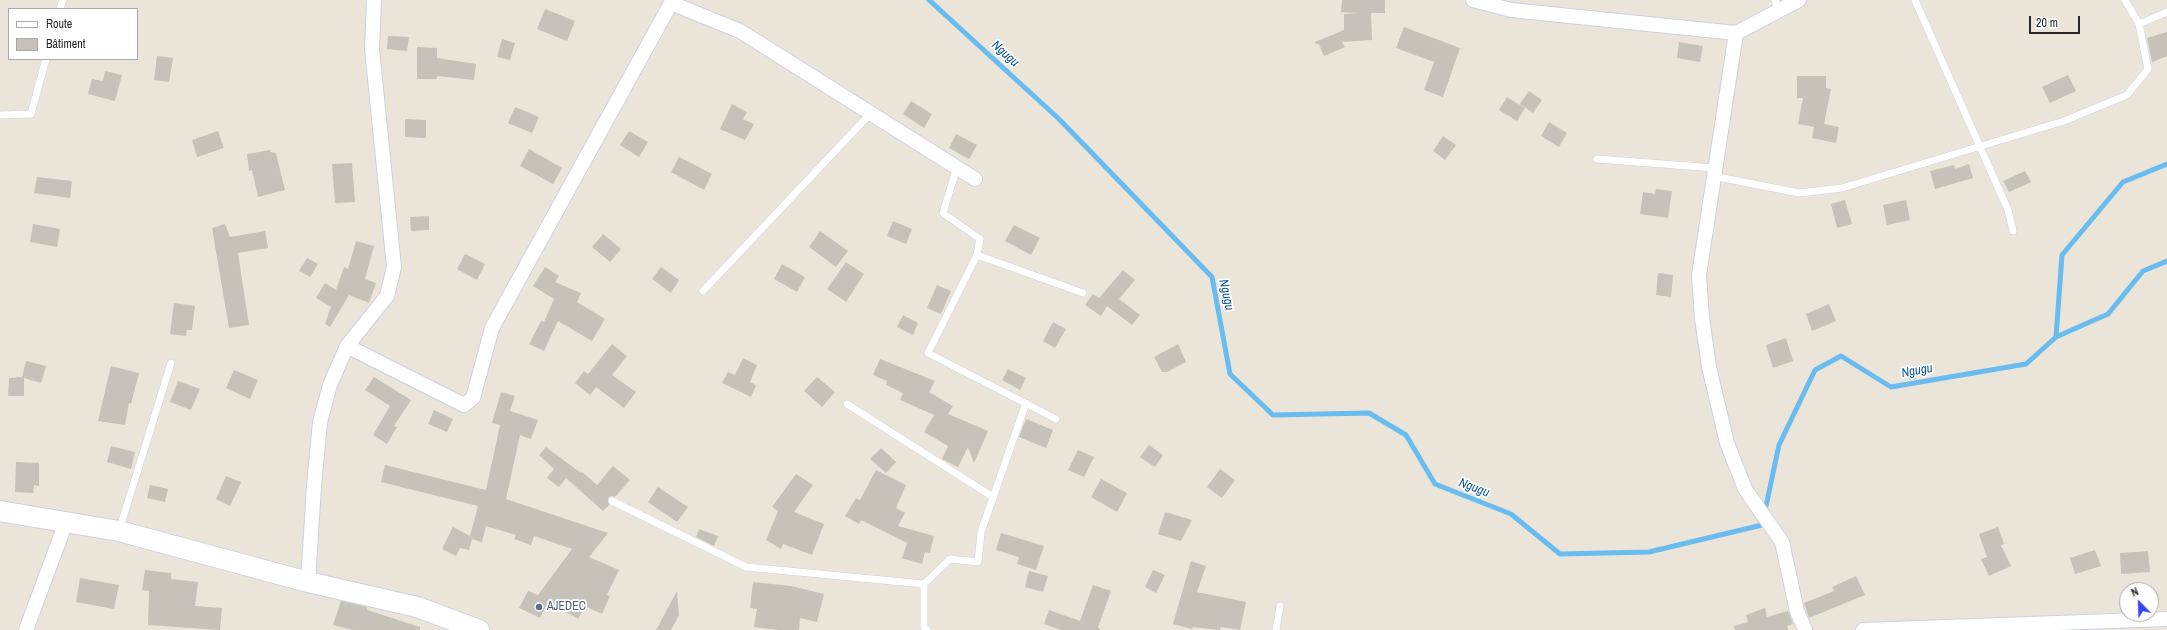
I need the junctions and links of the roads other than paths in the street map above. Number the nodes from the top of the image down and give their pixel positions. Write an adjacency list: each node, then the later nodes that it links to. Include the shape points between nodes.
1 (374, 0): 22 (street, via 372,49 394,267 387,296)
2 (1473, 0): 9 (street, via 1511,10)
3 (1799, 0): 6 (street)
4 (1914, 0): 13 (lane)
5 (2125, 0): 8 (lane)
6 (1777, 5): 9 (street)
7 (2167, 12): 8 (lane)
8 (2139, 24): 13 (lane, via 2148,69 2127,95 2064,121)
9 (1736, 33): 16 (street)
10 (46, 60): 12 (lane, via 30,114)
11 (871, 113): 15 (street); 20 (lane); 22 (street, via 740,31 671,3 492,328 473,398 464,405)
12 (0, 115)
13 (1980, 148): 16 (lane, via 1842,188 1799,193); 18 (lane, via 2008,210)
14 (1597, 159): 16 (lane)
15 (957, 167): 17 (street); 19 (lane, via 943,213 980,239)
16 (1714, 172): 41 (street, via 1699,275 1709,367 1727,444 1745,489 1782,542 1797,611)
17 (975, 179)
18 (2013, 231)
19 (977, 255): 21 (lane); 24 (lane, via 928,353)
20 (703, 291)
21 (1082, 293)
22 (347, 346): 32 (street, via 330,385 320,422)
23 (171, 363): 31 (lane)
24 (1026, 403): 26 (lane); 27 (lane)
25 (847, 404): 27 (lane)
26 (1056, 418)
27 (993, 496): 33 (lane, via 981,532 978,562 950,559)
28 (612, 501): 33 (lane, via 746,567)
29 (0, 511): 30 (main road)
30 (66, 522): 31 (main road); 37 (street)
31 (119, 531): 32 (main road)
32 (308, 582): 38 (main road, via 417,607)
33 (924, 584): 39 (lane, via 924,626)
34 (1280, 606): 40 (lane)
35 (2167, 620): 36 (street)
36 (1941, 628): 42 (street)
37 (26, 630)
38 (479, 630)
39 (927, 630)
40 (1276, 630)
41 (1805, 630)
42 (1863, 630)

